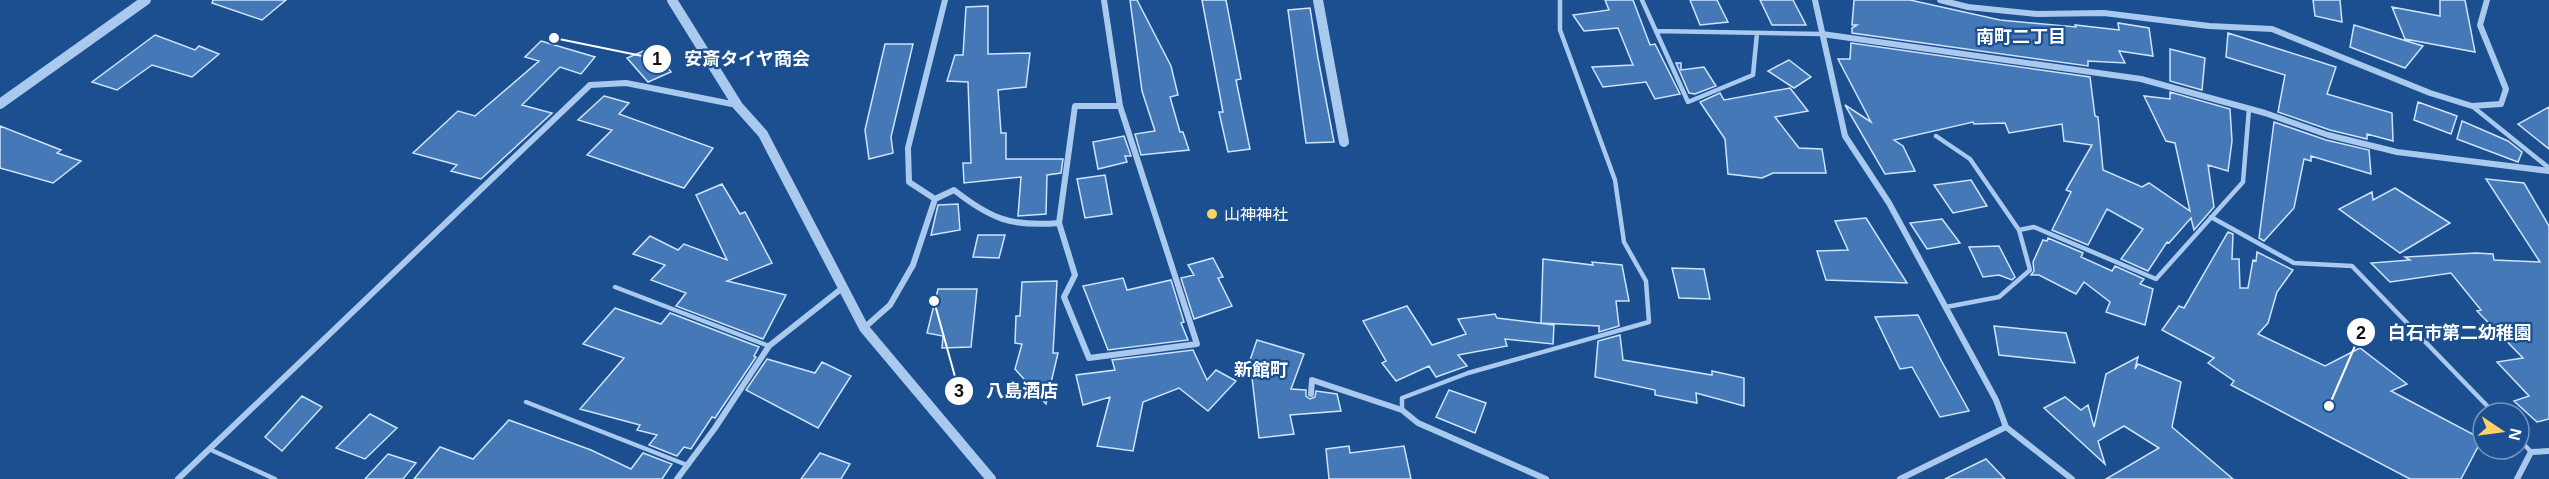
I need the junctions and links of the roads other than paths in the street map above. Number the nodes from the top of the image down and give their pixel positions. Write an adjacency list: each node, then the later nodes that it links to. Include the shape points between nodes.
1 (146, 0): 14 (street)
2 (672, 0): 15 (street)
3 (945, 0): 22 (street, via 908,148 909,182)
4 (1104, 0): 16 (street)
5 (1318, 0): 20 (street)
6 (1560, 0): 34 (lane, via 1560,30 1615,180 1624,242 1646,281 1649,322 1468,373 1402,398)
7 (1642, 0): 11 (lane)
8 (1815, 0): 13 (street)
9 (1940, 0): 17 (street, via 2037,14 2104,13 2272,29)
10 (2487, 0): 17 (street, via 2480,25 2506,89 2501,104)
11 (1656, 31): 12 (lane); 12 (lane, via 1688,102 1753,75)
12 (1757, 33): 13 (lane)
13 (1822, 34): 18 (street, via 2141,79); 28 (street, via 1845,136 1889,203)
14 (0, 104)
15 (738, 105): 27 (street, via 763,134); 36 (street, via 626,83 590,85)
16 (1120, 106): 24 (street, via 1075,106); 24 (street, via 1197,344 1089,358 1064,297 1075,275)
17 (2472, 106): 21 (lane)
18 (2249, 109): 21 (street, via 2397,152); 23 (lane, via 2243,182)
19 (1936, 136): 25 (lane, via 1970,159)
20 (1344, 142)
21 (2549, 170)
22 (935, 199): 24 (street, via 954,190 985,214 1023,227); 29 (street, via 913,265 890,305)
23 (2211, 218): 25 (lane, via 2156,279 2034,227); 32 (lane, via 2294,263 2352,266)
24 (1059, 223)
25 (2019, 230): 28 (lane, via 2030,270 1999,297)
26 (615, 288): 30 (lane)
27 (841, 289): 29 (street); 30 (street)
28 (1946, 307): 35 (street, via 1996,400)
29 (864, 328): 44 (street)
30 (769, 346): 40 (street)
31 (1311, 393): 34 (street, via 1312,380)
32 (2482, 401)
33 (526, 402): 40 (lane)
34 (1402, 410): 45 (street, via 1418,423)
35 (2006, 427): 46 (street); 47 (street)
36 (209, 449): 41 (street); 42 (lane)
37 (2549, 451): 38 (street)
38 (2531, 452)
39 (2526, 461): 48 (street)
40 (687, 465): 43 (street)
41 (178, 479)
42 (275, 479)
43 (677, 479)
44 (991, 479)
45 (1546, 479)
46 (1900, 479)
47 (2072, 479)
48 (2517, 479)

